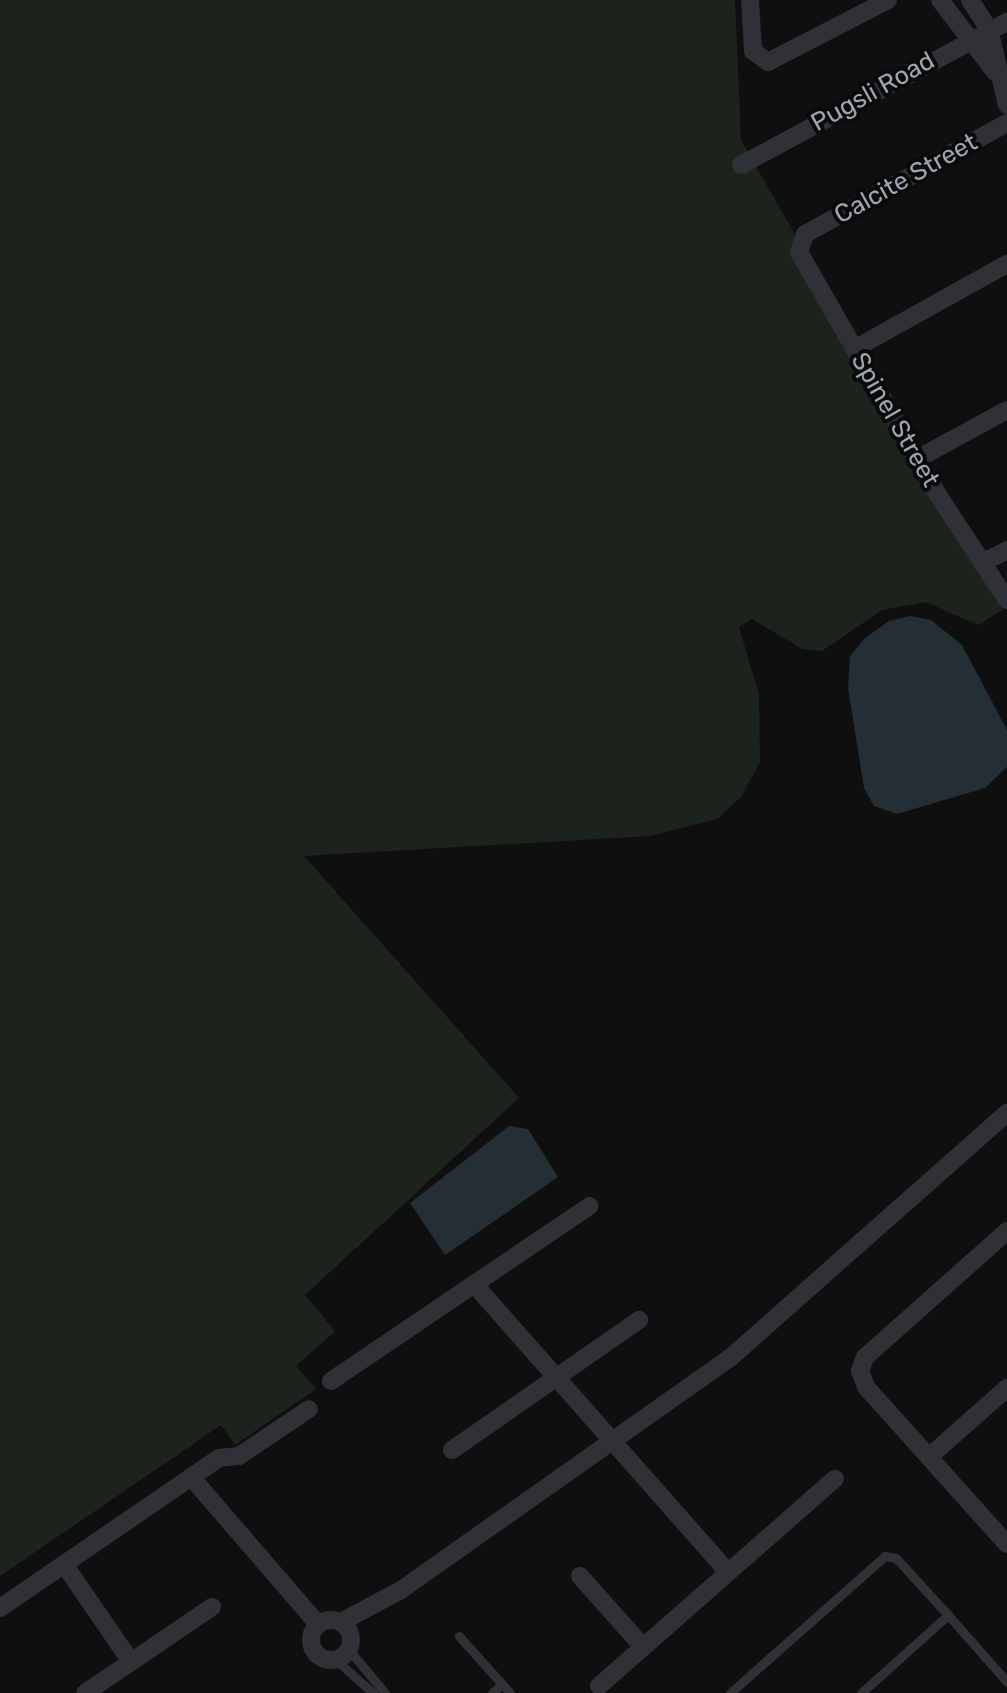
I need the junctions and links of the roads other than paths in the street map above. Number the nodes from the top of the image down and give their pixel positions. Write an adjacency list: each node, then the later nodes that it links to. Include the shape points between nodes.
1 (750, 0): 5 (street, via 752,50 768,62)
2 (888, 0): 5 (street)
3 (940, 0): 8 (street)
4 (970, 0): 7 (street)
5 (862, 7)
6 (1007, 22): 7 (street, Pugsli Road)
7 (989, 28): 8 (street, Pugsli Road); 9 (street)
8 (968, 39): 9 (street); 12 (street, Pugsli Road)
9 (995, 72): 10 (street)
10 (1007, 105)
11 (1007, 123): 13 (street, Calcite Street)
12 (741, 165)
13 (805, 234): 15 (street, Spinel Street, via 798,252)
14 (1007, 264): 15 (street)
15 (854, 349): 17 (street, Spinel Street)
16 (1007, 410): 17 (street)
17 (917, 459): 19 (street, Spinel Street)
18 (1007, 550): 19 (street)
19 (982, 563): 20 (street, Spinel Street)
20 (1007, 600)
21 (1007, 1113): 30 (street, via 749,1343)
22 (589, 1206): 24 (street)
23 (1007, 1231): 32 (street, via 861,1364 866,1387)
24 (474, 1284): 26 (street); 27 (street)
25 (640, 1320): 26 (street)
26 (556, 1378): 30 (street); 31 (street)
27 (331, 1381)
28 (1007, 1388): 32 (street)
29 (308, 1409): 33 (street, via 239,1456 219,1458)
30 (613, 1441): 37 (street); 44 (street, via 401,1590)
31 (452, 1450)
32 (929, 1457): 35 (street)
33 (191, 1477): 36 (street); 42 (street)
34 (835, 1479): 37 (street)
35 (1007, 1544)
36 (64, 1564): 40 (street); 46 (street)
37 (728, 1572): 45 (street)
38 (580, 1576): 45 (street)
39 (212, 1607): 46 (street)
40 (0, 1608)
41 (948, 1616): 47 (lane); 55 (lane, via 896,1558 885,1556); 56 (lane)
42 (318, 1624): 44 (street); 44 (street, via 310,1637 314,1653)
43 (458, 1636): 48 (lane)
44 (344, 1642): 51 (lane); 52 (lane)
45 (643, 1648): 49 (street)
46 (130, 1662): 50 (street)
47 (1007, 1682)
48 (502, 1684): 53 (lane); 54 (lane)
49 (599, 1686)
50 (85, 1693)
51 (374, 1693)
52 (385, 1693)
53 (492, 1693)
54 (510, 1693)
55 (730, 1693)
56 (861, 1693)

